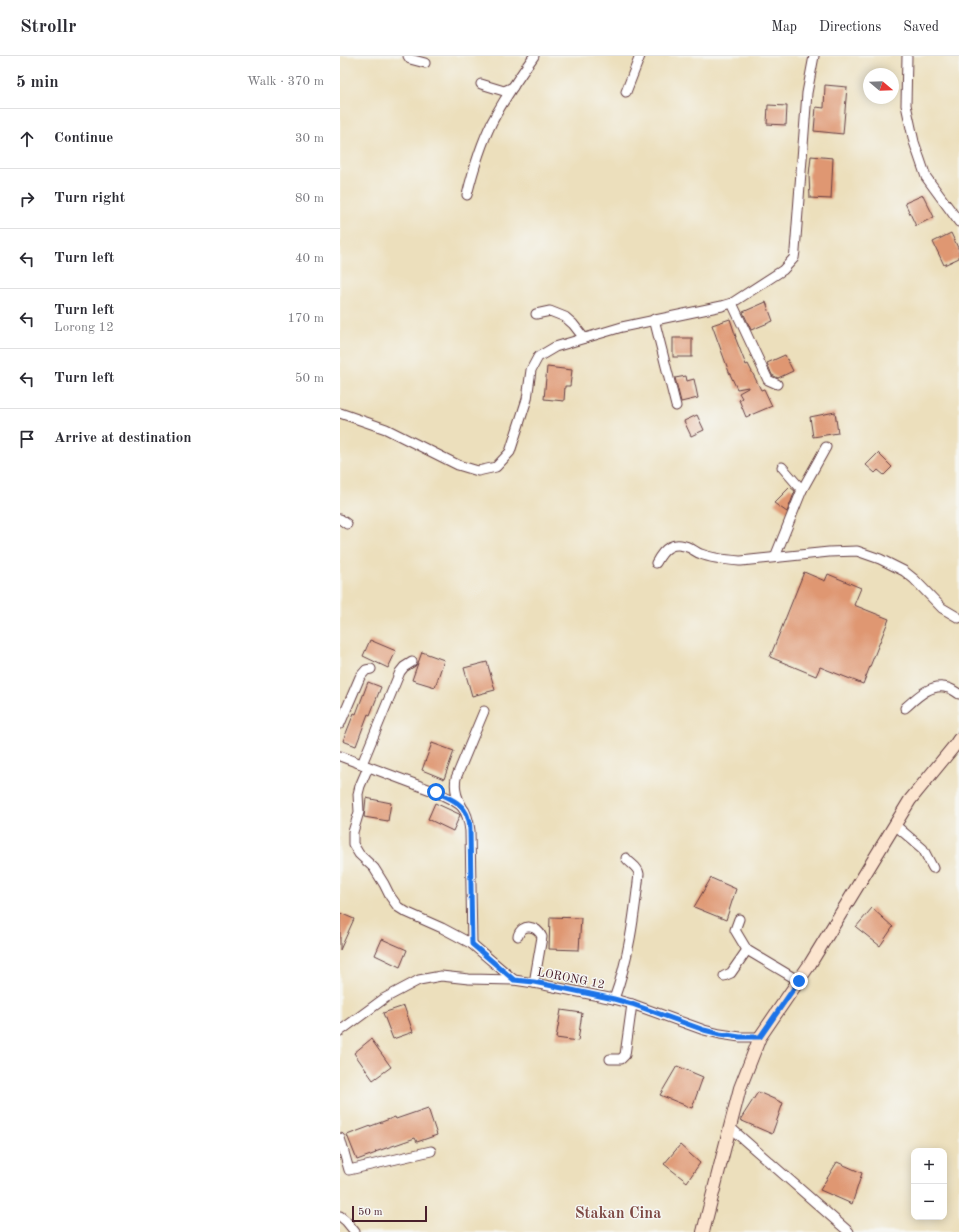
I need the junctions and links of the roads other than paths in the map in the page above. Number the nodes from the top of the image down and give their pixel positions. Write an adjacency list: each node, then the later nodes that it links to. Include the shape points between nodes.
1 (408, 56): 6 (street, via 410,59)
2 (534, 56): 8 (street)
3 (640, 56): 9 (street)
4 (814, 56): 12 (street, via 807,93 794,258 783,270)
5 (907, 56): 11 (street, via 906,105 914,142 926,177)
6 (425, 63)
7 (481, 84): 8 (street, via 504,91)
8 (513, 87): 10 (street, via 492,122)
9 (626, 92)
10 (467, 195)
11 (959, 222)
12 (732, 303): 14 (street); 16 (street, via 768,380)
13 (536, 314): 15 (street, via 550,311 565,317)
14 (654, 320): 15 (street); 17 (street)
15 (584, 338): 18 (street, via 555,347 538,357 531,370 527,399 510,452 496,467 478,471 458,465 386,429)
16 (777, 384)
17 (676, 406)
18 (340, 413)
19 (826, 448): 21 (street)
20 (782, 467): 21 (street)
21 (802, 490): 22 (street)
22 (775, 557): 23 (street, via 727,560 701,554 680,544 670,546); 24 (street, via 857,551 904,571 942,608)
23 (656, 563)
24 (959, 618)
25 (412, 662): 33 (street, via 400,672)
26 (371, 669): 30 (street, via 366,670 360,677)
27 (959, 694): 28 (street, via 940,686 928,690)
28 (905, 708)
29 (484, 711): 34 (street, via 454,786)
30 (340, 724)
31 (958, 744): 35 (main road, via 910,800)
32 (340, 756): 33 (street)
33 (366, 766): 34 (street, via 436,792); 40 (street, via 358,794 359,812 353,832 353,844 359,854 374,868 398,906)
34 (462, 806): 40 (street, via 468,818 470,831)
35 (895, 825): 37 (street, via 924,849); 44 (main road)
36 (626, 858): 46 (street, via 637,868 639,874 631,938)
37 (932, 868)
38 (740, 919): 41 (street, via 735,930)
39 (518, 936): 45 (street, via 519,931 528,927 540,933 542,937)
40 (472, 944): 43 (street)
41 (747, 950): 42 (street, via 731,973); 44 (street)
42 (724, 976)
43 (514, 980): 45 (street, LORONG 12); 48 (street, LORONG 12, via 440,976 419,980 385,998)
44 (799, 981): 49 (main road)
45 (534, 982): 46 (street, LORONG 12)
46 (614, 999): 47 (street, LORONG 12)
47 (632, 1004): 49 (street, LORONG 12, via 704,1030 740,1037); 50 (street, via 625,1055 621,1059)
48 (342, 1027)
49 (760, 1037): 51 (main road, via 740,1088)
50 (610, 1059)
51 (730, 1127): 56 (main road); 57 (street)
52 (340, 1138): 53 (street, via 349,1170)
53 (431, 1151)
54 (340, 1216): 55 (street)
55 (355, 1232)
56 (703, 1232)
57 (849, 1232)

